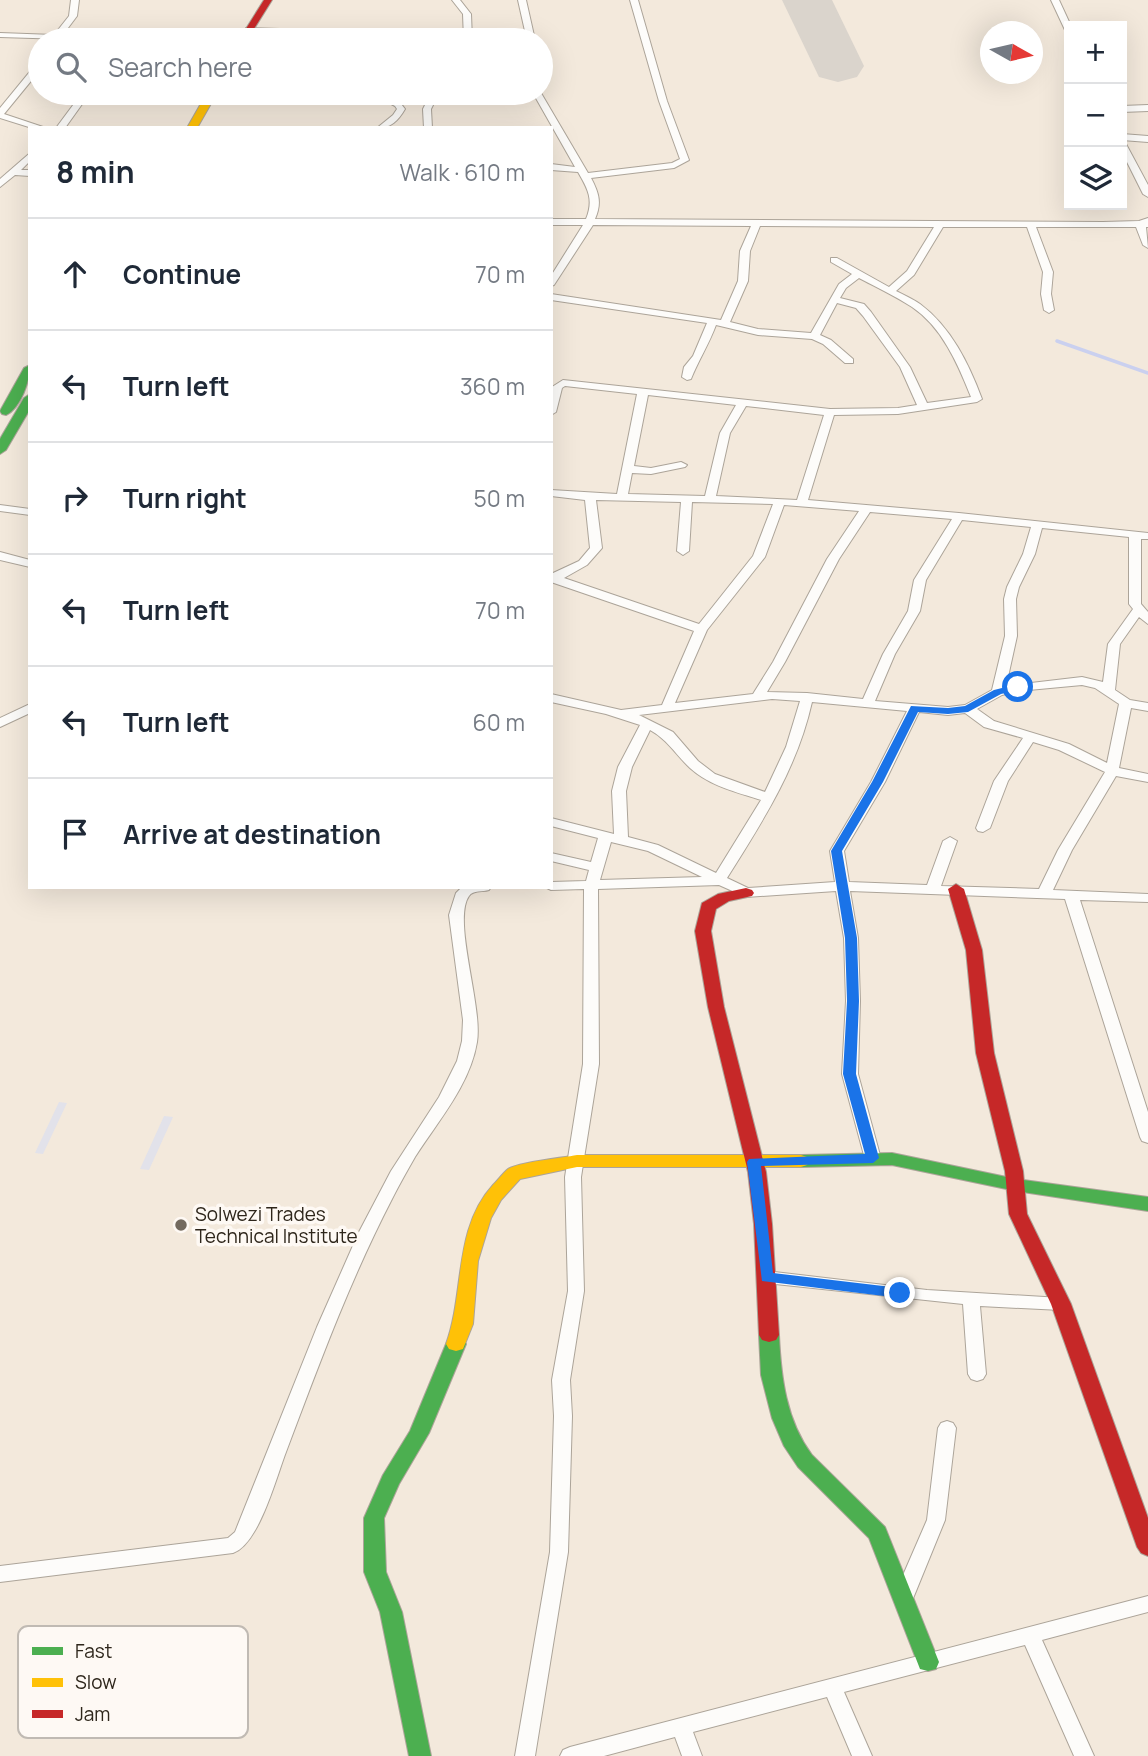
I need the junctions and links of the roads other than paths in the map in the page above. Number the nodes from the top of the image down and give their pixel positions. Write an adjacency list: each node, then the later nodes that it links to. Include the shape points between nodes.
1 (75, 0): 9 (street, via 77,8)
2 (254, 0): 10 (main road)
3 (268, 0): 11 (main road)
4 (456, 0): 12 (street, via 467,14)
5 (522, 0): 13 (street)
6 (634, 0): 41 (street, via 685,160 674,165)
7 (1055, 0): 8 (street)
8 (1065, 21)
9 (64, 28)
10 (236, 28)
11 (250, 28)
12 (468, 28)
13 (528, 28)
14 (0, 35): 15 (street)
15 (11, 35): 16 (street); 17 (street)
16 (28, 37)
17 (0, 45)
18 (28, 80): 27 (street)
19 (77, 105): 29 (street)
20 (191, 105): 30 (main road)
21 (205, 105): 31 (main road)
22 (399, 105): 32 (street, via 396,117)
23 (429, 105): 33 (street)
24 (544, 105): 41 (street)
25 (1148, 108): 26 (street)
26 (1127, 109)
27 (0, 114): 28 (street)
28 (36, 126)
29 (61, 126)
30 (179, 126)
31 (193, 126)
32 (384, 126)
33 (428, 126)
34 (1127, 137): 35 (street)
35 (1148, 139)
36 (1124, 147): 43 (street)
37 (28, 158): 39 (street)
38 (553, 167): 41 (street)
39 (13, 172): 40 (street); 42 (street)
40 (28, 173)
41 (583, 173): 45 (street, via 595,198)
42 (0, 184)
43 (1148, 194)
44 (553, 222): 45 (street)
45 (588, 222): 46 (street); 53 (street)
46 (757, 223): 47 (street); 58 (street, via 745,251 743,281)
47 (941, 223): 49 (street); 54 (street, via 911,273)
48 (1145, 223): 49 (street); 50 (street)
49 (1030, 224): 57 (street, via 1048,272)
50 (1148, 245)
51 (834, 260): 52 (street)
52 (858, 274): 54 (street); 56 (street)
53 (553, 280)
54 (890, 291): 67 (street, via 917,306 939,328 977,394 973,401)
55 (553, 297): 58 (street)
56 (834, 299): 59 (street); 67 (street, via 860,306 867,314 905,367)
57 (1049, 310)
58 (719, 323): 59 (street, via 758,332); 62 (street)
59 (814, 335): 60 (street)
60 (849, 361)
61 (28, 372): 69 (main road)
62 (687, 377)
63 (643, 393): 65 (street, via 561,383); 66 (street); 72 (street)
64 (28, 401): 70 (main road)
65 (553, 404)
66 (741, 404): 68 (street); 77 (street, via 725,433)
67 (923, 407): 68 (street)
68 (830, 412): 79 (street)
69 (0, 421)
70 (0, 450)
71 (681, 465): 72 (street, via 651,471)
72 (628, 469): 75 (street)
73 (553, 493): 74 (street)
74 (590, 497): 75 (street); 89 (street, via 596,548 583,563)
75 (622, 497): 76 (street)
76 (687, 498): 77 (street); 86 (street)
77 (710, 498): 78 (street)
78 (780, 501): 79 (street); 92 (street, via 759,557)
79 (802, 503): 81 (street)
80 (0, 508): 82 (street)
81 (867, 508): 83 (street); 95 (street, via 833,559)
82 (28, 512)
83 (959, 516): 84 (street); 99 (street, via 920,580 914,611)
84 (1037, 526): 85 (street); 94 (street, via 1013,587 1010,642)
85 (1142, 536): 90 (street, via 1134,576)
86 (683, 551)
87 (0, 556): 88 (street)
88 (28, 563)
89 (553, 578): 92 (street)
90 (1138, 610): 91 (street); 93 (street, via 1114,644)
91 (1148, 620)
92 (701, 629): 100 (street)
93 (1108, 691): 94 (street, via 1082,681); 98 (street)
94 (998, 692): 104 (street)
95 (758, 696): 96 (street); 100 (street)
96 (807, 697): 99 (street); 111 (street, via 796,743)
97 (553, 698): 105 (street)
98 (1126, 703): 101 (street); 109 (street)
99 (867, 704): 102 (street)
100 (667, 706): 105 (street)
101 (1148, 707)
102 (915, 708): 104 (street); 122 (street, via 837,851)
103 (28, 709): 106 (street)
104 (968, 709): 108 (street, via 989,724)
105 (619, 714): 107 (street)
106 (0, 723)
107 (647, 724): 111 (street, via 666,733 709,776); 115 (street, via 625,767 619,791)
108 (1030, 737): 109 (street, via 1064,747); 113 (street, via 1002,781)
109 (1112, 771): 110 (street); 127 (street)
110 (1148, 778)
111 (771, 798): 119 (street)
112 (553, 823): 114 (street)
113 (983, 828)
114 (606, 836): 115 (street); 118 (street)
115 (621, 840): 119 (street, via 653,848)
116 (950, 841): 123 (street)
117 (553, 857): 118 (street)
118 (597, 867): 121 (street)
119 (718, 881): 121 (street); 126 (street)
120 (553, 886): 121 (street)
121 (591, 886): 132 (street, via 592,1038)
122 (842, 886): 123 (street); 126 (street); 131 (street, via 851,938 850,1074)
123 (933, 888): 125 (street)
124 (468, 889): 142 (street, via 456,915 470,1013 468,1051 354,1259 243,1537 233,1545)
125 (956, 889): 127 (street); 134 (main road, via 974,950 985,1053)
126 (746, 893): 133 (main road, via 724,897 708,907 703,931 716,1007)
127 (1044, 893): 128 (street)
128 (1071, 895): 129 (street); 130 (street)
129 (1148, 898)
130 (1148, 1137)
131 (873, 1158): 133 (main road); 134 (main road)
132 (577, 1161): 133 (main road); 149 (main road, via 514,1174 494,1196 469,1261 463,1324 437,1394 374,1518 375,1572 391,1612); 150 (street, via 573,1177 576,1291 560,1391 559,1552)
133 (754, 1162): 136 (main road)
134 (1016, 1185): 135 (main road); 138 (main road, via 1018,1214)
135 (1148, 1204)
136 (766, 1278): 137 (street); 143 (main road, via 771,1375 794,1446 878,1534)
137 (971, 1299): 138 (street); 139 (street)
138 (1062, 1304): 141 (main road)
139 (977, 1374)
140 (947, 1428): 143 (street, via 936,1520)
141 (1148, 1547)
142 (0, 1574)
143 (904, 1597): 146 (main road)
144 (1148, 1604): 145 (street)
145 (1030, 1635): 146 (street); 154 (street)
146 (929, 1662): 147 (street)
147 (832, 1687): 148 (street); 153 (street)
148 (681, 1727): 151 (street); 152 (street)
149 (420, 1756)
150 (525, 1756)
151 (570, 1756)
152 (692, 1756)
153 (862, 1756)
154 (1084, 1756)

